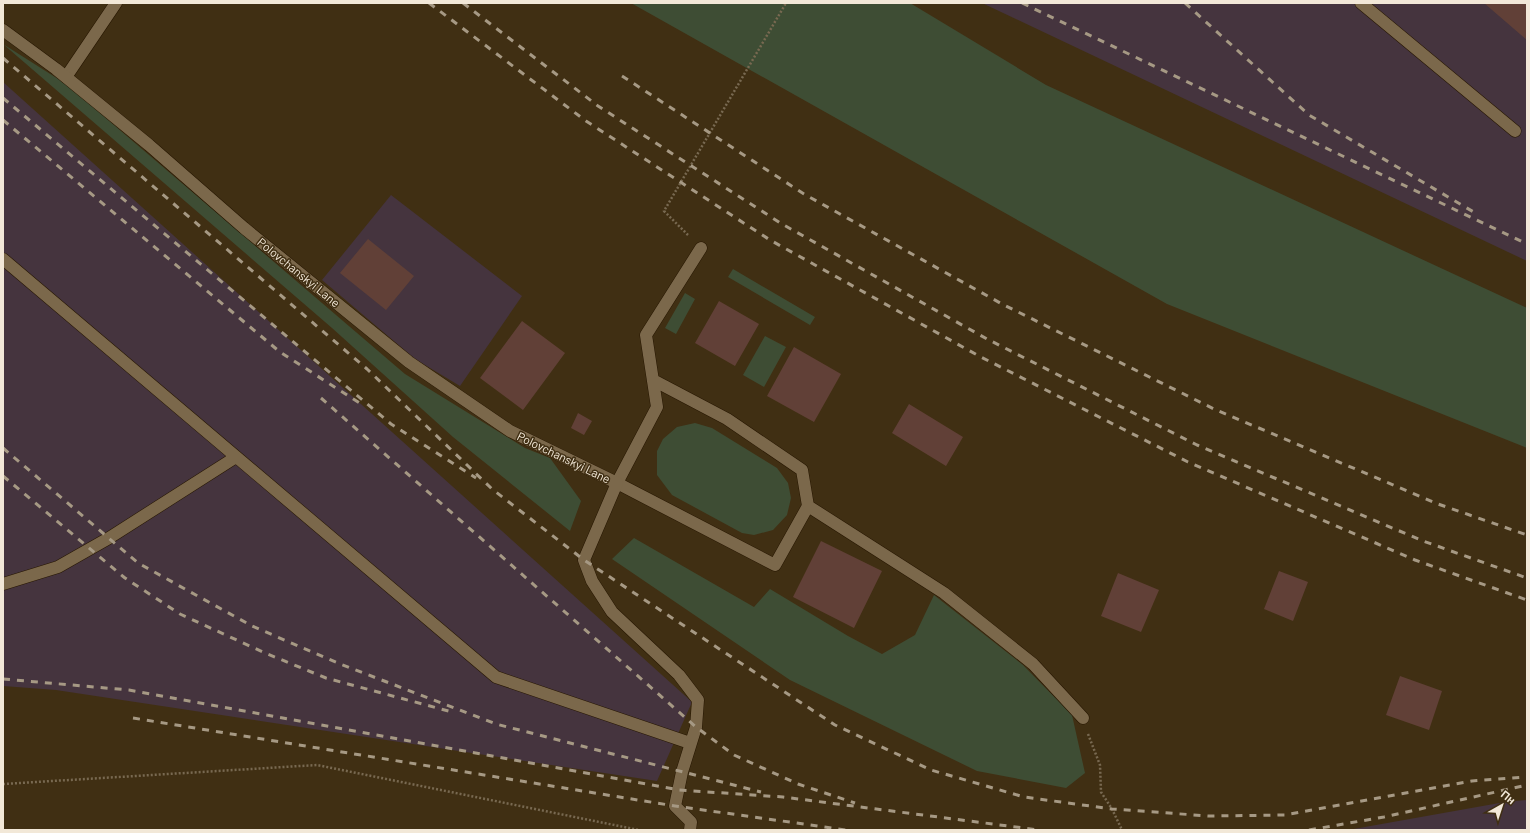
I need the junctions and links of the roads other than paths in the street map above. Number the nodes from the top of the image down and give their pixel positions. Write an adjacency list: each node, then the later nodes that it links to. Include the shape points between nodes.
1 (116, 3): 4 (street)
2 (1361, 3): 5 (street)
3 (3, 30): 4 (street, Polovchanskyi Lane)
4 (66, 77): 10 (street, Polovchanskyi Lane, via 250,233 409,362 510,431)
5 (1515, 130)
6 (701, 248): 8 (street, via 646,335)
7 (3, 259): 9 (street)
8 (653, 380): 10 (street, via 657,407); 11 (street, via 727,419 802,470)
9 (236, 457): 12 (street, via 109,538 58,567); 14 (street, via 496,677)
10 (617, 483): 11 (street, Polovchanskyi Lane, via 775,566); 14 (street, via 584,560 592,581 612,612 679,674 698,700 696,727)
11 (808, 506): 13 (street, via 944,593 1033,664)
12 (3, 584)
13 (1082, 718)
14 (690, 743): 15 (street, via 675,806 691,822)
15 (690, 830)

